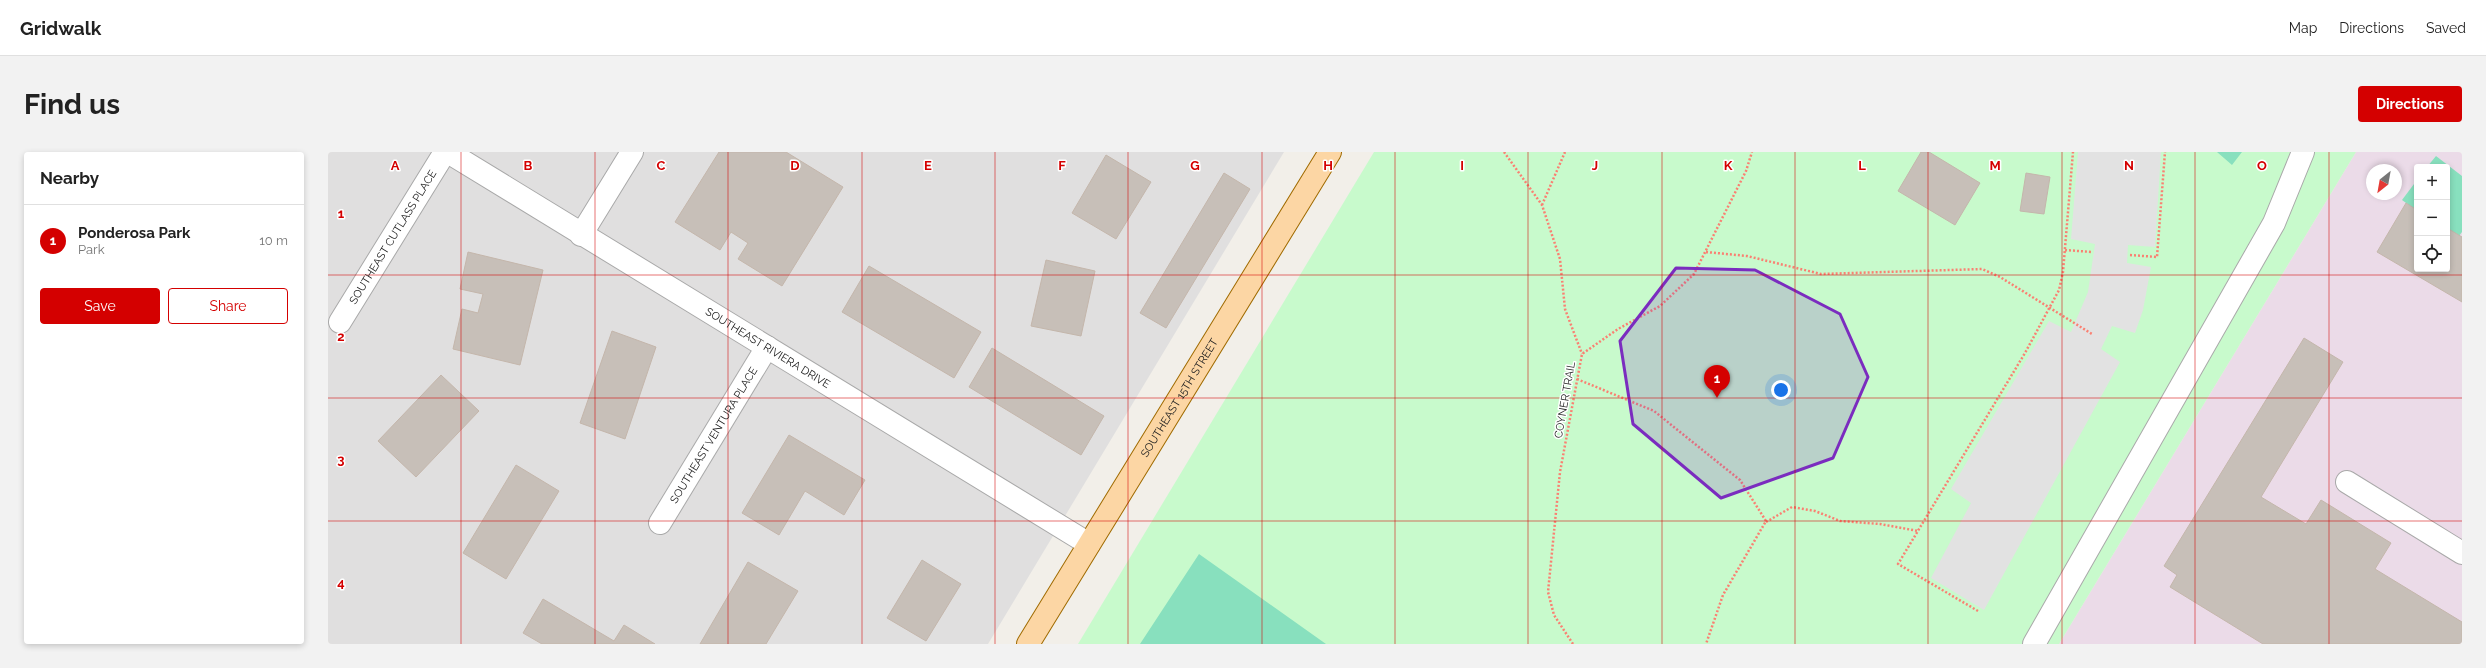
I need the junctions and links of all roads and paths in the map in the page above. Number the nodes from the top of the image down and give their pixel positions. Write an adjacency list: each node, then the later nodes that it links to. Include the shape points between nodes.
1 (446, 152): 11 (street, SOUTHEAST RIVIERA DRIVE); 17 (street, SOUTHEAST CUTLASS PLACE)
2 (632, 152): 11 (street)
3 (1330, 152): 26 (main road, SOUTHEAST 15TH STREET)
4 (1504, 152): 10 (path)
5 (1565, 152): 10 (path)
6 (1752, 152): 13 (path, COYNER TRAIL, via 1746,171)
7 (2073, 152): 12 (path)
8 (2165, 152): 15 (path, via 2157,257)
9 (2303, 152): 32 (street, via 2274,223)
10 (1542, 205): 20 (path, via 1560,259 1564,309)
11 (581, 235): 19 (street, SOUTHEAST RIVIERA DRIVE)
12 (2064, 250): 14 (path); 16 (path, via 2059,290)
13 (1706, 252): 16 (path, via 1747,256 1821,274 1982,269 2000,277); 20 (path, COYNER TRAIL, via 1694,274 1660,306 1618,329)
14 (2092, 252)
15 (2130, 254)
16 (2050, 308): 18 (path); 25 (path)
17 (340, 322)
18 (2092, 334)
19 (767, 347): 24 (street, SOUTHEAST VENTURA PLACE); 26 (street, SOUTHEAST RIVIERA DRIVE)
20 (1582, 354): 21 (path, COYNER TRAIL)
21 (1577, 379): 23 (path, via 1654,411 1740,480); 30 (path, COYNER TRAIL, via 1560,472 1548,592 1554,615)
22 (2347, 482): 27 (street)
23 (1766, 522): 25 (path, via 1792,507 1815,511 1840,521 1880,524); 31 (path, via 1723,595)
24 (660, 523)
25 (1918, 531): 28 (path, via 1898,564)
26 (1089, 544): 29 (main road, SOUTHEAST 15TH STREET)
27 (2462, 553)
28 (1978, 611)
29 (1028, 644)
30 (1573, 644)
31 (1706, 644)
32 (2034, 644)

